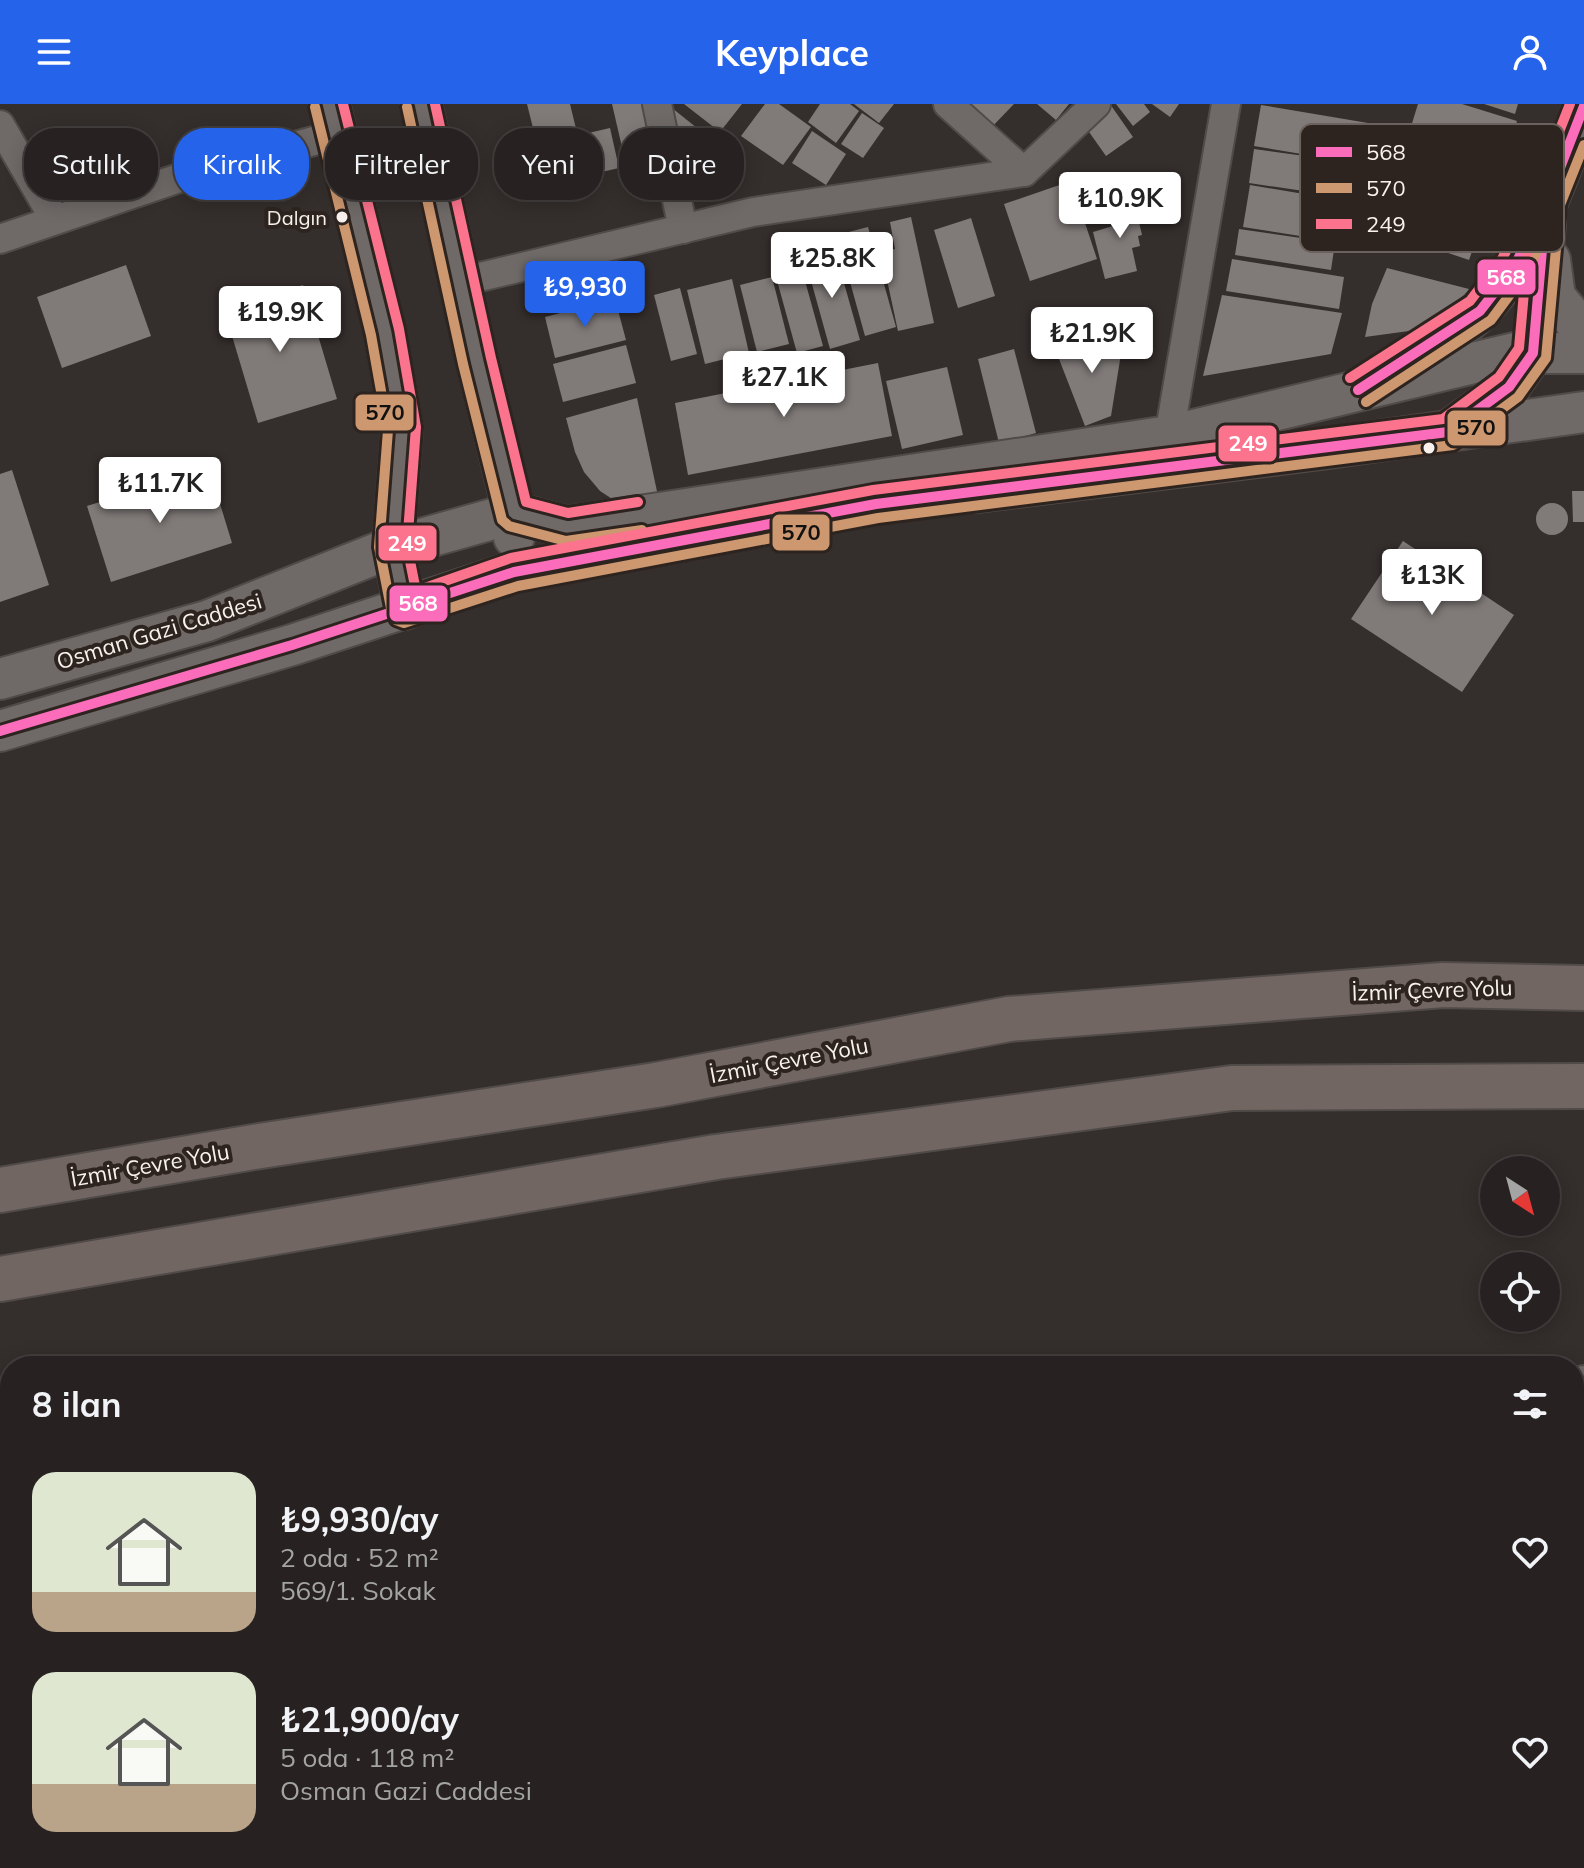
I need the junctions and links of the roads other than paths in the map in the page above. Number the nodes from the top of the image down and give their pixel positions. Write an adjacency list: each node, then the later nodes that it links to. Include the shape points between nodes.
1 (421, 104): 17 (main road)
2 (657, 104): 12 (street)
3 (948, 104): 10 (street)
4 (1096, 104): 10 (street)
5 (1226, 104): 26 (street)
6 (1584, 106): 9 (main road)
7 (333, 120): 11 (street); 28 (main road, via 385,332 402,429)
8 (0, 125): 11 (street)
9 (1564, 158)
10 (1024, 172): 12 (street, via 753,212)
11 (55, 220): 13 (street)
12 (683, 229): 17 (street)
13 (0, 239)
14 (1522, 252): 18 (main road)
15 (1542, 252): 20 (main road)
16 (1548, 252): 19 (main road, via 1555,297)
17 (459, 282): 27 (main road)
18 (1497, 289): 22 (main road); 23 (main road, via 1480,311)
19 (1584, 332)
20 (1533, 353): 21 (main road); 22 (main road, via 1515,353)
21 (1584, 353)
22 (1498, 373): 23 (main road); 24 (main road); 25 (main road)
23 (1358, 390): 26 (main road)
24 (1569, 414): 25 (main road)
25 (1448, 432): 29 (main road, via 876,504)
26 (1169, 436): 27 (main road, via 567,527)
27 (514, 513): 28 (main road, Osman Gazi Caddesi); 29 (main road)
28 (393, 547): 30 (main road); 31 (main road, Osman Gazi Caddesi, via 207,621)
29 (514, 572): 30 (main road)
30 (405, 609): 32 (main road)
31 (0, 679)
32 (0, 731)
33 (1584, 988): 35 (highway, İzmir Çevre Yolu, via 1443,985 1009,1019 656,1085)
34 (1584, 1086): 36 (highway, via 1232,1088 716,1157)
35 (0, 1190)
36 (0, 1279)

